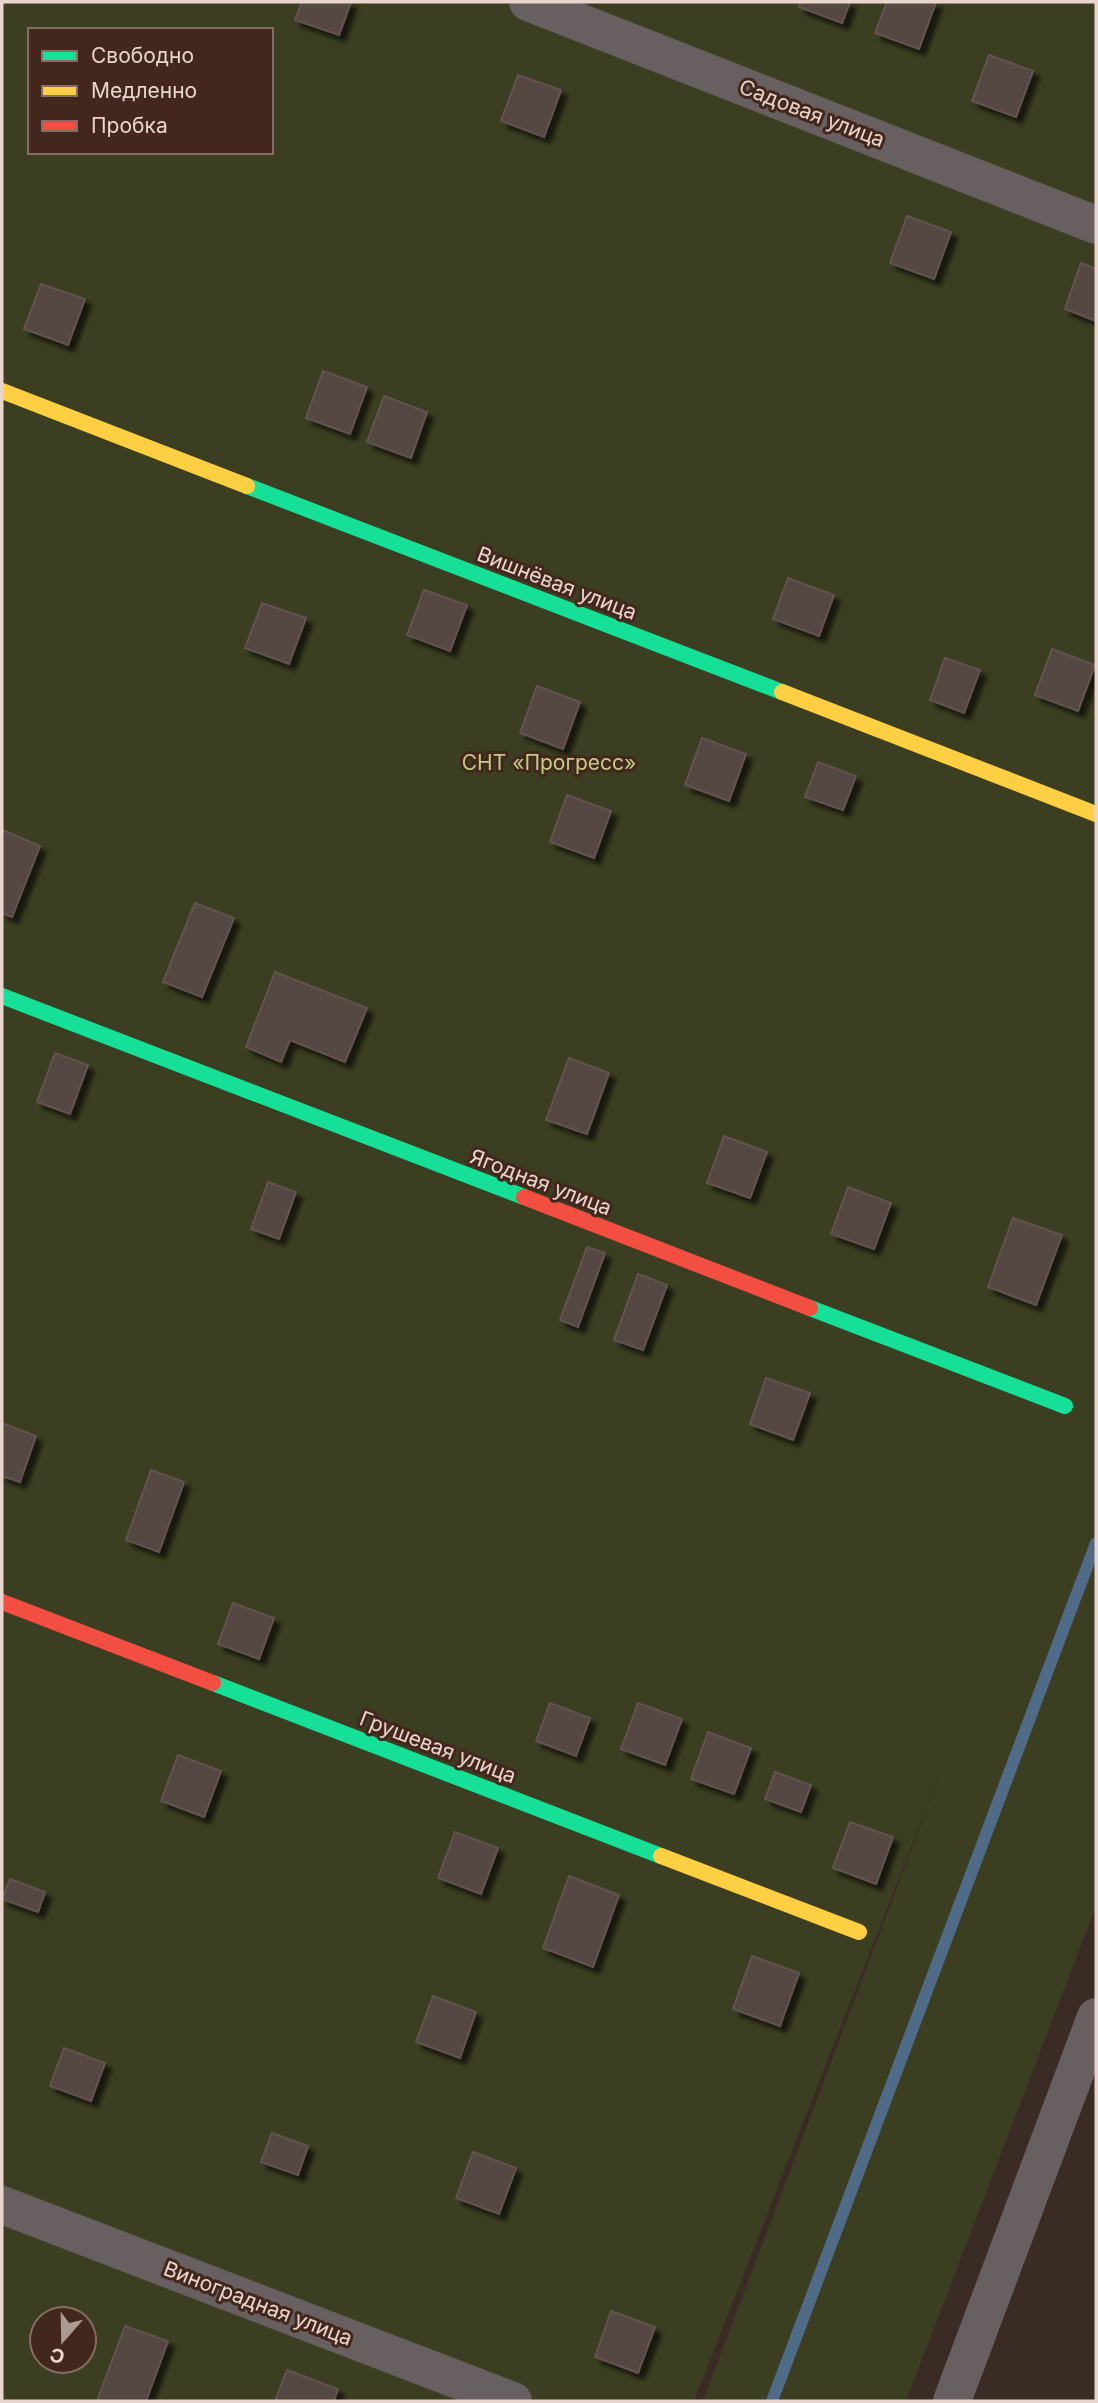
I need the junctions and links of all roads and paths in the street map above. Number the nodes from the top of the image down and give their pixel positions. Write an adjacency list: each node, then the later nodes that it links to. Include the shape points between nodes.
1 (528, 2): 2 (street, Садовая улица)
2 (1096, 225)
3 (2, 391): 4 (street, Вишнёвая улица)
4 (1096, 814)
5 (2, 996): 6 (street, Ягодная улица)
6 (1065, 1406)
7 (2, 1602): 8 (street, Грушевая улица)
8 (859, 1932)
9 (1096, 2017): 12 (street)
10 (2, 2205): 11 (street, Виноградная улица)
11 (513, 2401)
12 (952, 2401)

